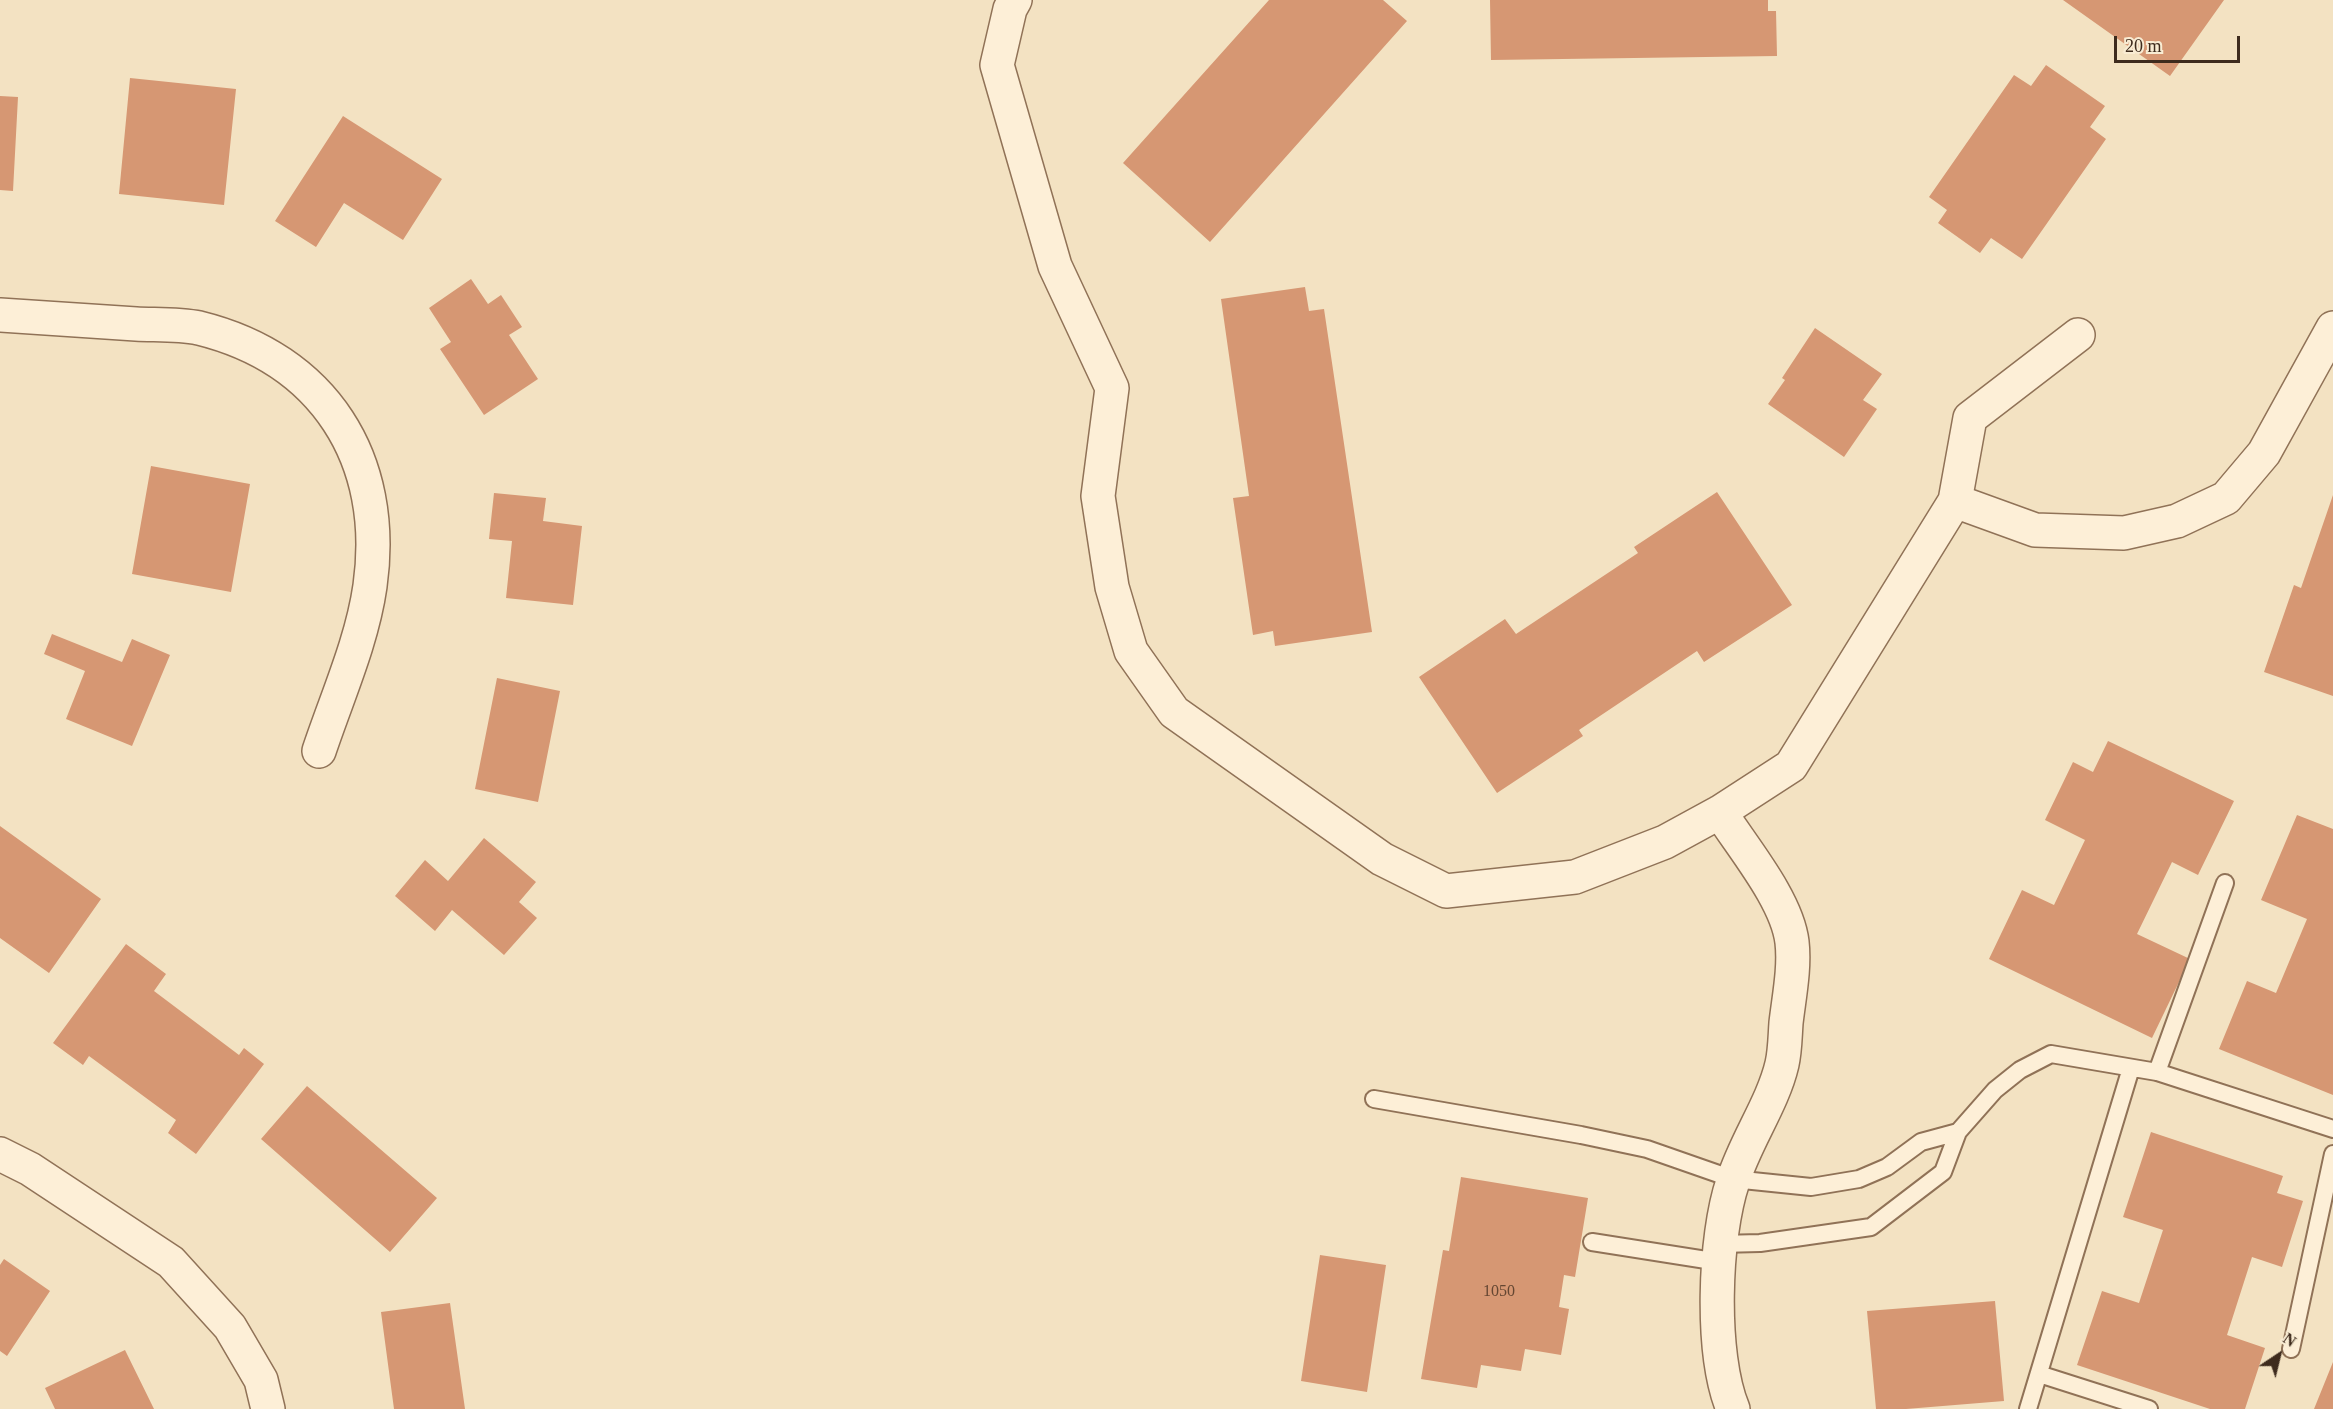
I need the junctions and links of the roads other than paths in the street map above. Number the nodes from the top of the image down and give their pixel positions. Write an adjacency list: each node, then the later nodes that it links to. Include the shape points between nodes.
1 (1015, 0): 8 (street, via 997,65 1055,266 1112,388 1098,496 1112,587 1131,651 1174,712 1382,859 1446,891 1575,877 1665,842)
2 (0, 315): 7 (street, via 196,328 235,338 293,370 319,394 341,423 366,489 374,544 370,588 358,636)
3 (2333, 328): 5 (street)
4 (2078, 335): 6 (street, via 1970,418)
5 (2325, 360): 6 (street, via 2264,453 2226,498 2177,521 2124,533 2035,530)
6 (1955, 501): 8 (street, via 1791,766)
7 (319, 751)
8 (1720, 812): 17 (street, via 1782,908 1792,941 1782,1064)
9 (2225, 883): 11 (lane)
10 (2131, 1068): 11 (lane); 14 (lane, via 2051,1054 2020,1070 1995,1090); 21 (lane)
11 (2157, 1072): 13 (lane)
12 (1374, 1099): 17 (lane, via 1647,1149)
13 (2333, 1129)
14 (1958, 1132): 17 (lane, via 1921,1142 1887,1167 1851,1181 1811,1187); 19 (lane, via 1943,1172 1871,1227)
15 (0, 1154): 22 (street, via 30,1169 171,1262 230,1327 261,1380)
16 (2333, 1154): 20 (lane)
17 (1733, 1179): 19 (street)
18 (1592, 1242): 19 (lane)
19 (1719, 1253): 23 (street, via 1721,1366)
20 (2291, 1349)
21 (2039, 1374): 24 (lane); 25 (lane)
22 (268, 1409)
23 (1733, 1409)
24 (2028, 1409)
25 (2149, 1409)

